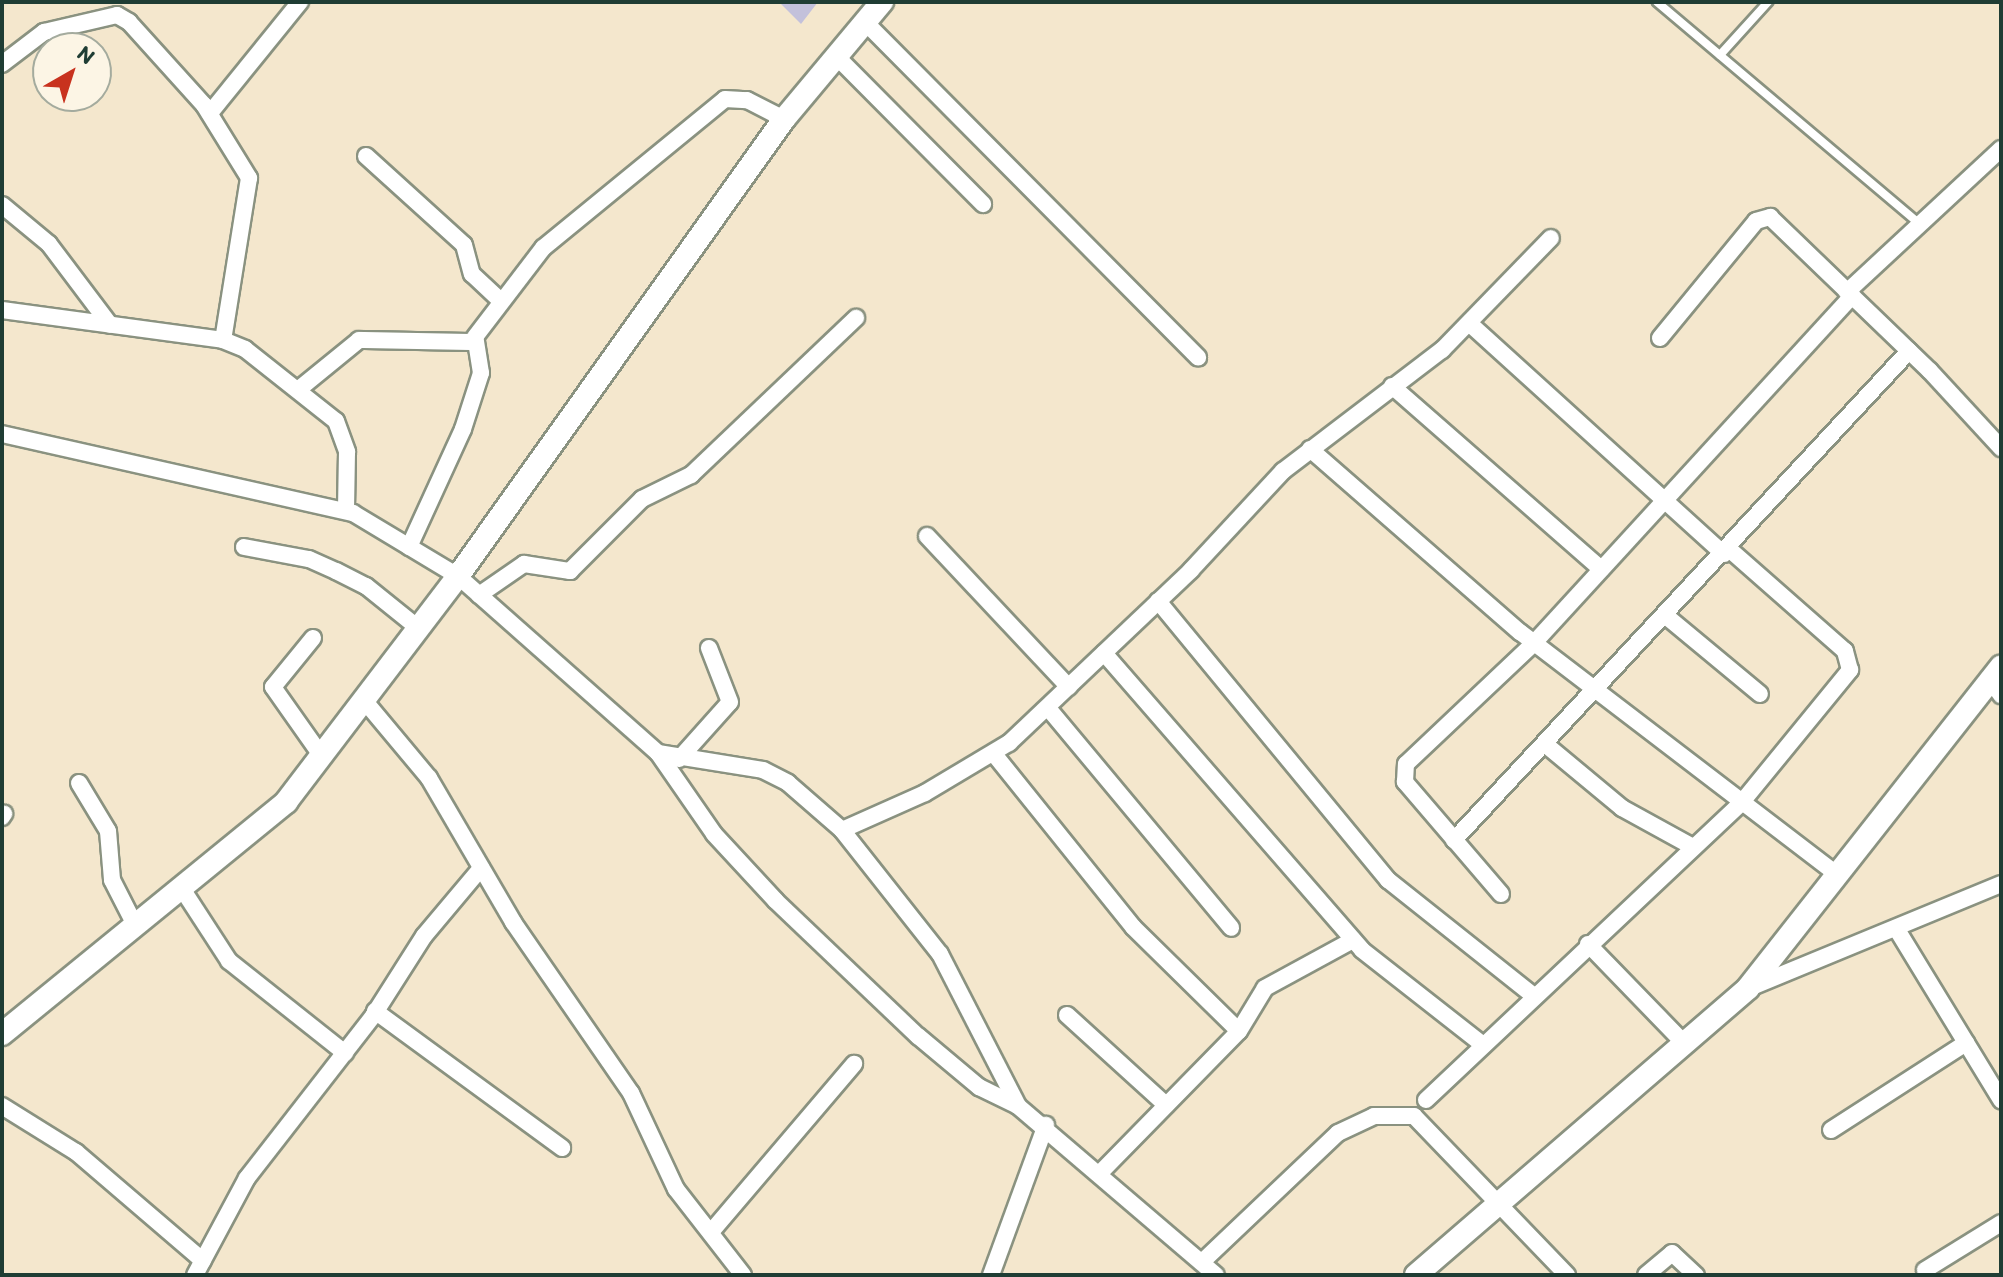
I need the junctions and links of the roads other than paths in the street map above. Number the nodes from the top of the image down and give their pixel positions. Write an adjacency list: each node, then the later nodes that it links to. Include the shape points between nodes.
1 (300, 2): 9 (street)
2 (882, 2): 5 (main road)
3 (1657, 2): 6 (lane)
4 (1768, 2): 6 (lane)
5 (867, 24): 7 (main road); 27 (street)
6 (1720, 55): 15 (lane)
7 (838, 58): 10 (main road); 13 (street)
8 (2, 64): 9 (street, via 44,32 117,15)
9 (210, 113): 24 (street, via 249,178)
10 (784, 119): 18 (street, via 747,100 725,99 713,106 549,242); 40 (main road)
11 (2001, 149): 15 (street)
12 (366, 156): 18 (street, via 464,245 472,274)
13 (983, 204)
14 (2, 205): 22 (street, via 49,244)
15 (1920, 224): 17 (street)
16 (1551, 238): 21 (street)
17 (1849, 294): 23 (street, via 1776,222 1762,217); 26 (street); 33 (street)
18 (501, 301): 25 (street)
19 (2, 310): 22 (street)
20 (856, 318): 41 (street, via 691,475 642,499 570,571 524,564)
21 (1469, 323): 28 (street); 33 (street)
22 (110, 325): 24 (street)
23 (1660, 338)
24 (223, 340): 29 (street, via 245,349)
25 (475, 342): 29 (street, via 359,340); 37 (street, via 482,366 477,387)
26 (1909, 351): 31 (street); 38 (street)
27 (1198, 357)
28 (1392, 386): 32 (street); 39 (street)
29 (299, 389): 34 (street, via 321,405 344,435)
30 (2, 434): 34 (street)
31 (2001, 448)
32 (1310, 449): 42 (street); 46 (street)
33 (1665, 500): 38 (street); 39 (street)
34 (346, 510): 37 (street)
35 (927, 536): 50 (street)
36 (244, 547): 44 (street, via 309,559 336,571 366,586)
37 (409, 547): 40 (street)
38 (1726, 552): 43 (street); 61 (street, via 1850,660 1844,680)
39 (1601, 569): 46 (street)
40 (458, 576): 41 (street); 44 (main road)
41 (479, 595): 56 (street)
42 (1158, 601): 48 (street); 76 (street, via 1388,880)
43 (1666, 616): 51 (street); 52 (street)
44 (418, 628): 53 (main road)
45 (313, 638): 58 (street, via 273,687)
46 (1534, 643): 51 (street); 63 (street, via 1403,770 1405,782)
47 (709, 648): 59 (street, via 730,702)
48 (1104, 653): 50 (street); 73 (street)
49 (1997, 680): 66 (main road)
50 (1069, 687): 54 (street)
51 (1597, 690): 55 (street); 61 (street)
52 (1760, 694)
53 (363, 699): 58 (main road); 65 (street, via 429,778)
54 (1048, 708): 57 (street); 71 (street)
55 (1545, 744): 63 (street); 64 (street, via 1622,808)
56 (658, 753): 59 (street); 90 (street, via 714,834 776,901 918,1036 979,1087)
57 (994, 754): 62 (street, via 925,793); 79 (street, via 1133,927)
58 (321, 755): 68 (main road, via 286,802)
59 (679, 759): 62 (street, via 763,770 788,783)
60 (79, 783): 70 (street, via 108,831 112,880)
61 (1742, 802): 64 (street); 66 (street)
62 (842, 830): 90 (street, via 940,954)
63 (1454, 840): 69 (street)
64 (1693, 847): 74 (street)
65 (481, 868): 77 (street, via 424,936); 97 (street, via 631,1093 676,1189)
66 (1836, 874): 75 (main road)
67 (2001, 884): 72 (street)
68 (181, 887): 70 (main road); 84 (street, via 229,961)
69 (1501, 894)
70 (135, 925): 80 (main road)
71 (1231, 928)
72 (1896, 928): 75 (street); 82 (street)
73 (1353, 940): 79 (street, via 1265,988); 83 (street)
74 (1588, 944): 76 (street); 81 (street)
75 (1748, 988): 81 (main road)
76 (1534, 996): 83 (street)
77 (375, 1011): 84 (street); 93 (street)
78 (1067, 1015): 88 (street)
79 (1239, 1031): 88 (street)
80 (2, 1034)
81 (1684, 1043): 95 (main road)
82 (1966, 1043): 87 (street); 92 (street)
83 (1483, 1045): 86 (street)
84 (345, 1053): 99 (street, via 238,1190)
85 (854, 1064): 97 (street)
86 (1426, 1100)
87 (2001, 1100)
88 (1166, 1105): 94 (street)
89 (2, 1106): 99 (street, via 76,1152)
90 (1018, 1106): 91 (street)
91 (1046, 1125): 94 (street); 102 (street)
92 (1831, 1130)
93 (562, 1148)
94 (1101, 1172): 98 (street)
95 (1500, 1203): 98 (street, via 1414,1116 1374,1116 1338,1133); 104 (main road); 105 (street)
96 (2001, 1223): 100 (street)
97 (711, 1232): 101 (street)
98 (1202, 1262): 103 (street)
99 (199, 1268)
100 (1925, 1270)
101 (743, 1275)
102 (991, 1275)
103 (1216, 1275)
104 (1416, 1275)
105 (1567, 1275)
106 (1646, 1275): 107 (street, via 1672,1253)
107 (1696, 1275)

